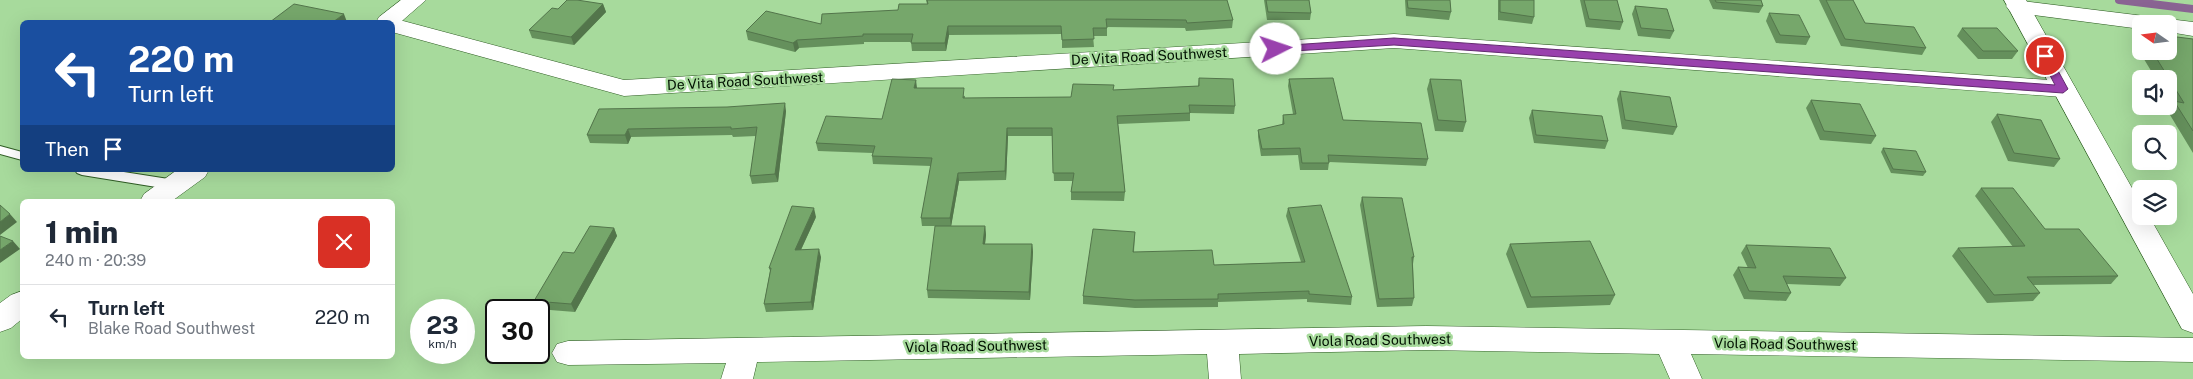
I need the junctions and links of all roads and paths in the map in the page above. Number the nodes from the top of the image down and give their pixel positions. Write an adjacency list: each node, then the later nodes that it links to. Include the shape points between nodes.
1 (416, 0): 3 (street)
2 (2017, 3): 4 (street); 8 (street)
3 (390, 20)
4 (2132, 20)
5 (395, 26): 8 (street, De Vita Road Southwest, via 624,88 1394,42)
6 (2178, 27): 7 (street)
7 (2193, 29)
8 (2063, 89): 15 (street)
9 (0, 150): 10 (lane)
10 (20, 155)
11 (94, 172): 12 (lane)
12 (175, 186)
13 (20, 305): 14 (street)
14 (0, 320)
15 (2193, 321)
16 (1222, 342): 17 (street, Viola Road Southwest, via 1426,338); 20 (street, Viola Road Southwest); 21 (street)
17 (1670, 342): 18 (street, Viola Road Southwest); 22 (street)
18 (2193, 350)
19 (568, 353): 20 (street, Viola Road Southwest)
20 (741, 364)
21 (1225, 379)
22 (1686, 379)

